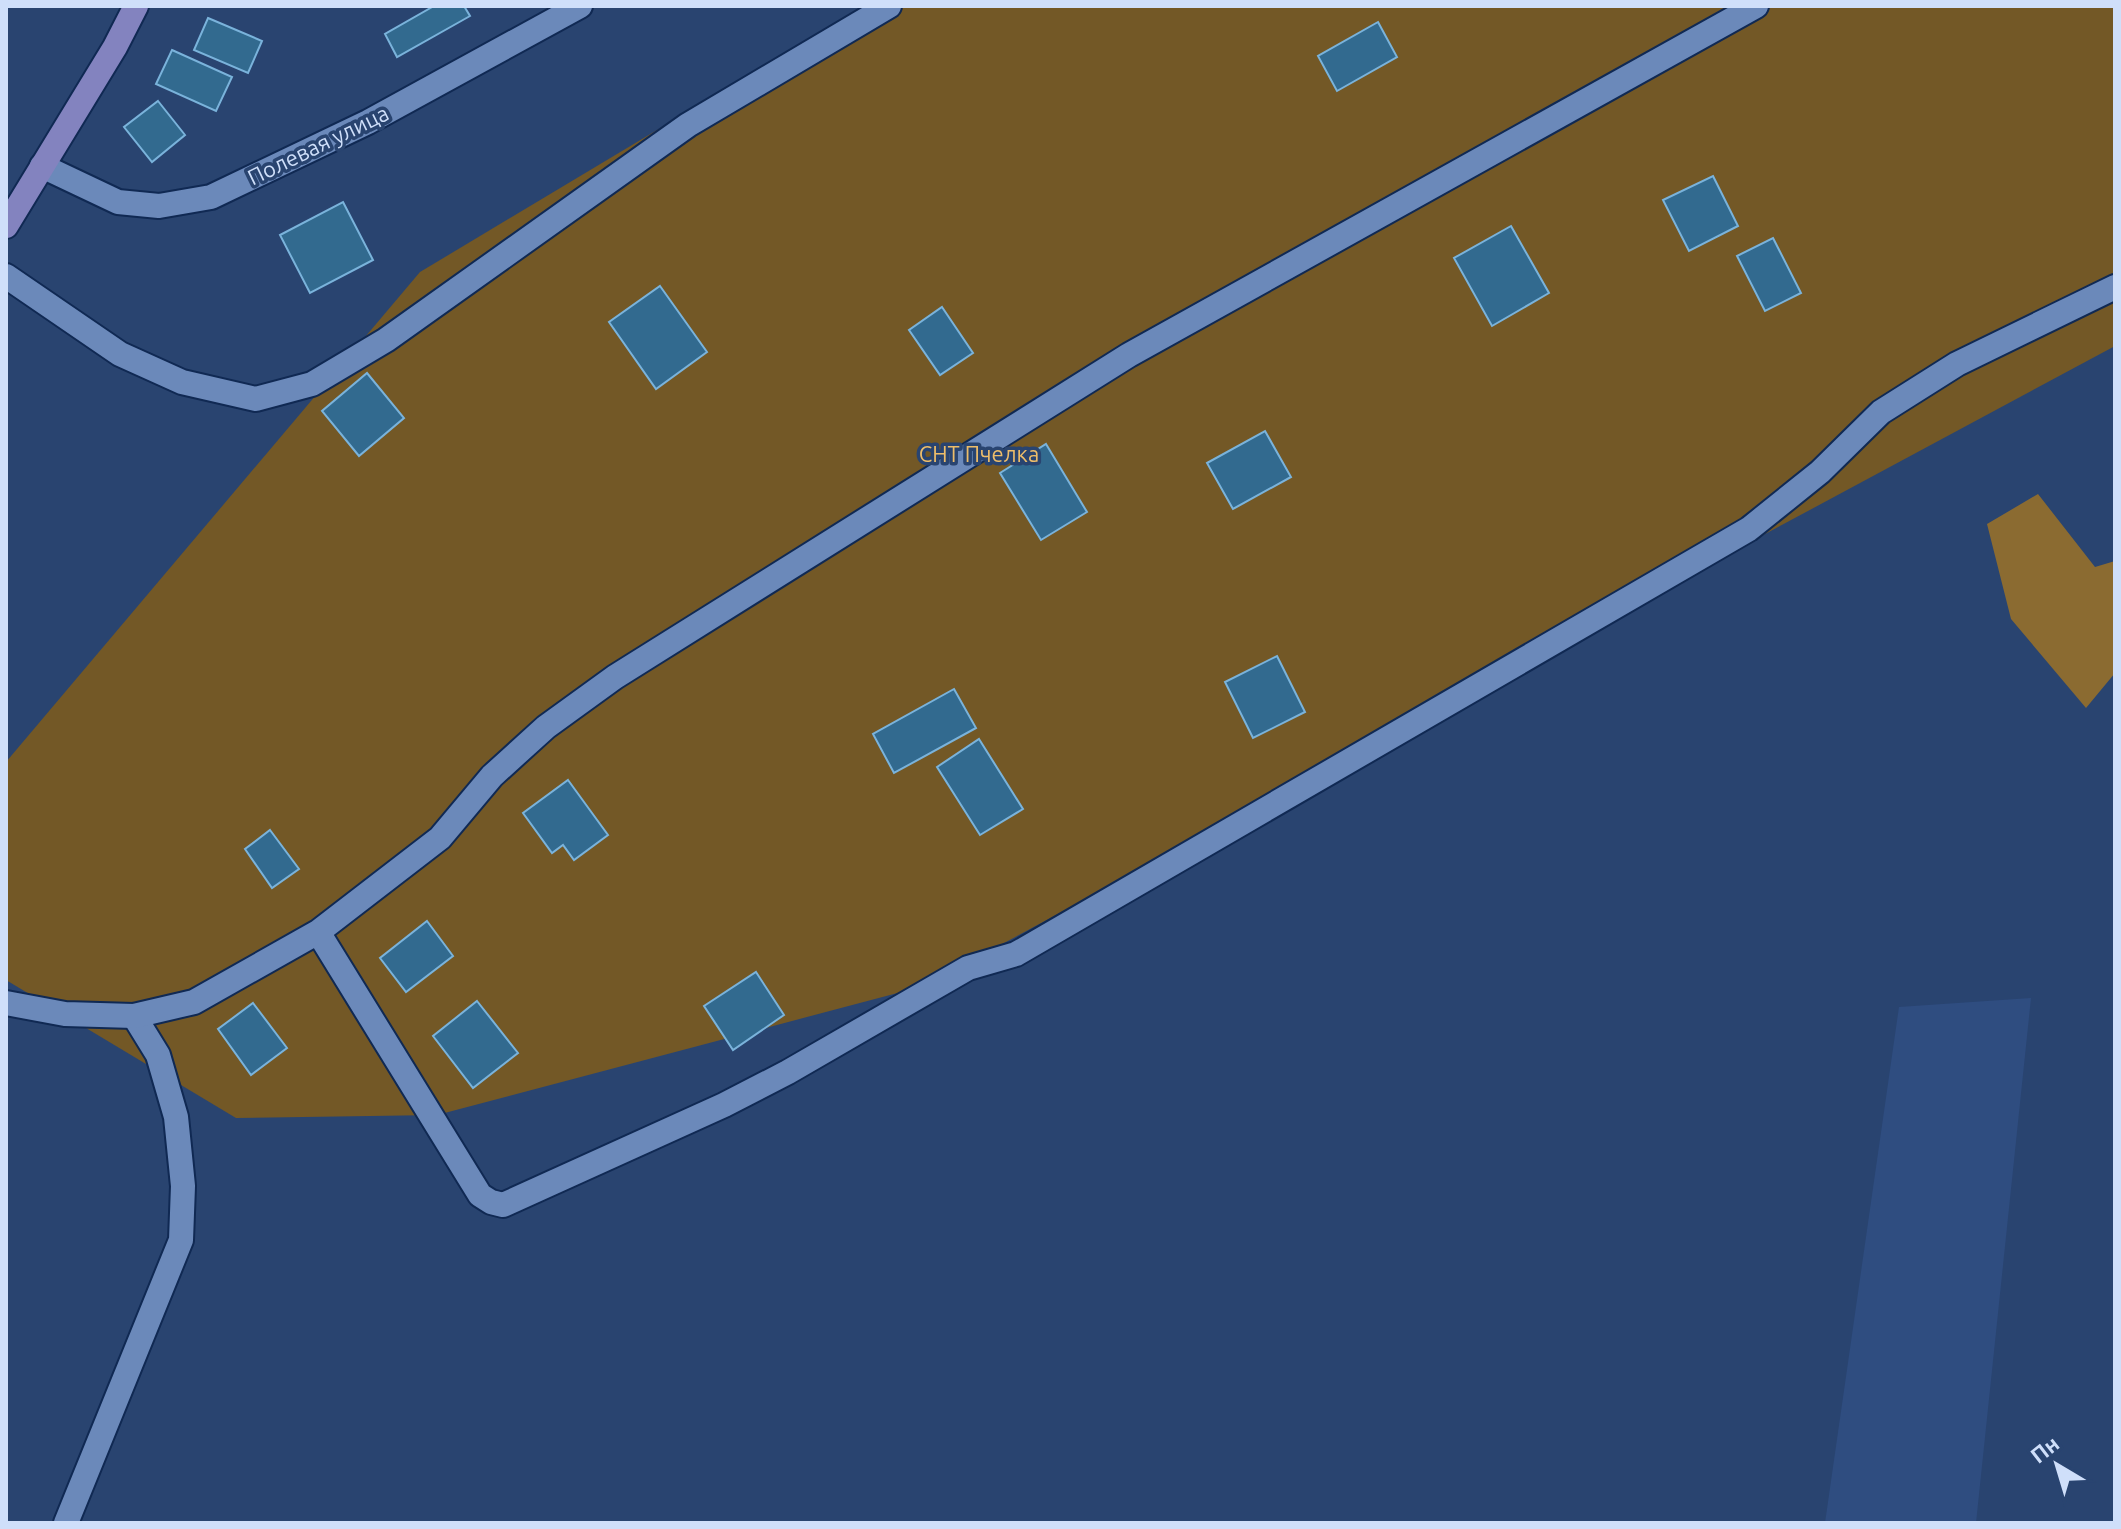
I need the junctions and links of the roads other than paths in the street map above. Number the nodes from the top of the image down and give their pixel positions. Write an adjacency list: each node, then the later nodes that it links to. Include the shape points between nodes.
1 (136, 6): 5 (main road)
2 (580, 6): 5 (street, Полевая улица, via 368,122 211,197 159,206 118,202)
3 (889, 6): 7 (street, via 688,125 386,340 312,384 256,399 182,382 120,354)
4 (1756, 6): 9 (street, via 1129,355 615,677 546,727 492,776 440,838)
5 (42, 166): 6 (main road)
6 (6, 226)
7 (6, 276)
8 (2115, 287): 9 (street, via 1957,364 1881,412 1820,472 1749,529 1016,954 968,968 737,1098 503,1205 480,1195)
9 (318, 932): 11 (street, via 194,1002)
10 (6, 1003): 11 (street, via 65,1014)
11 (134, 1016): 12 (street, via 158,1055 176,1117 183,1186 181,1240)
12 (66, 1523)

